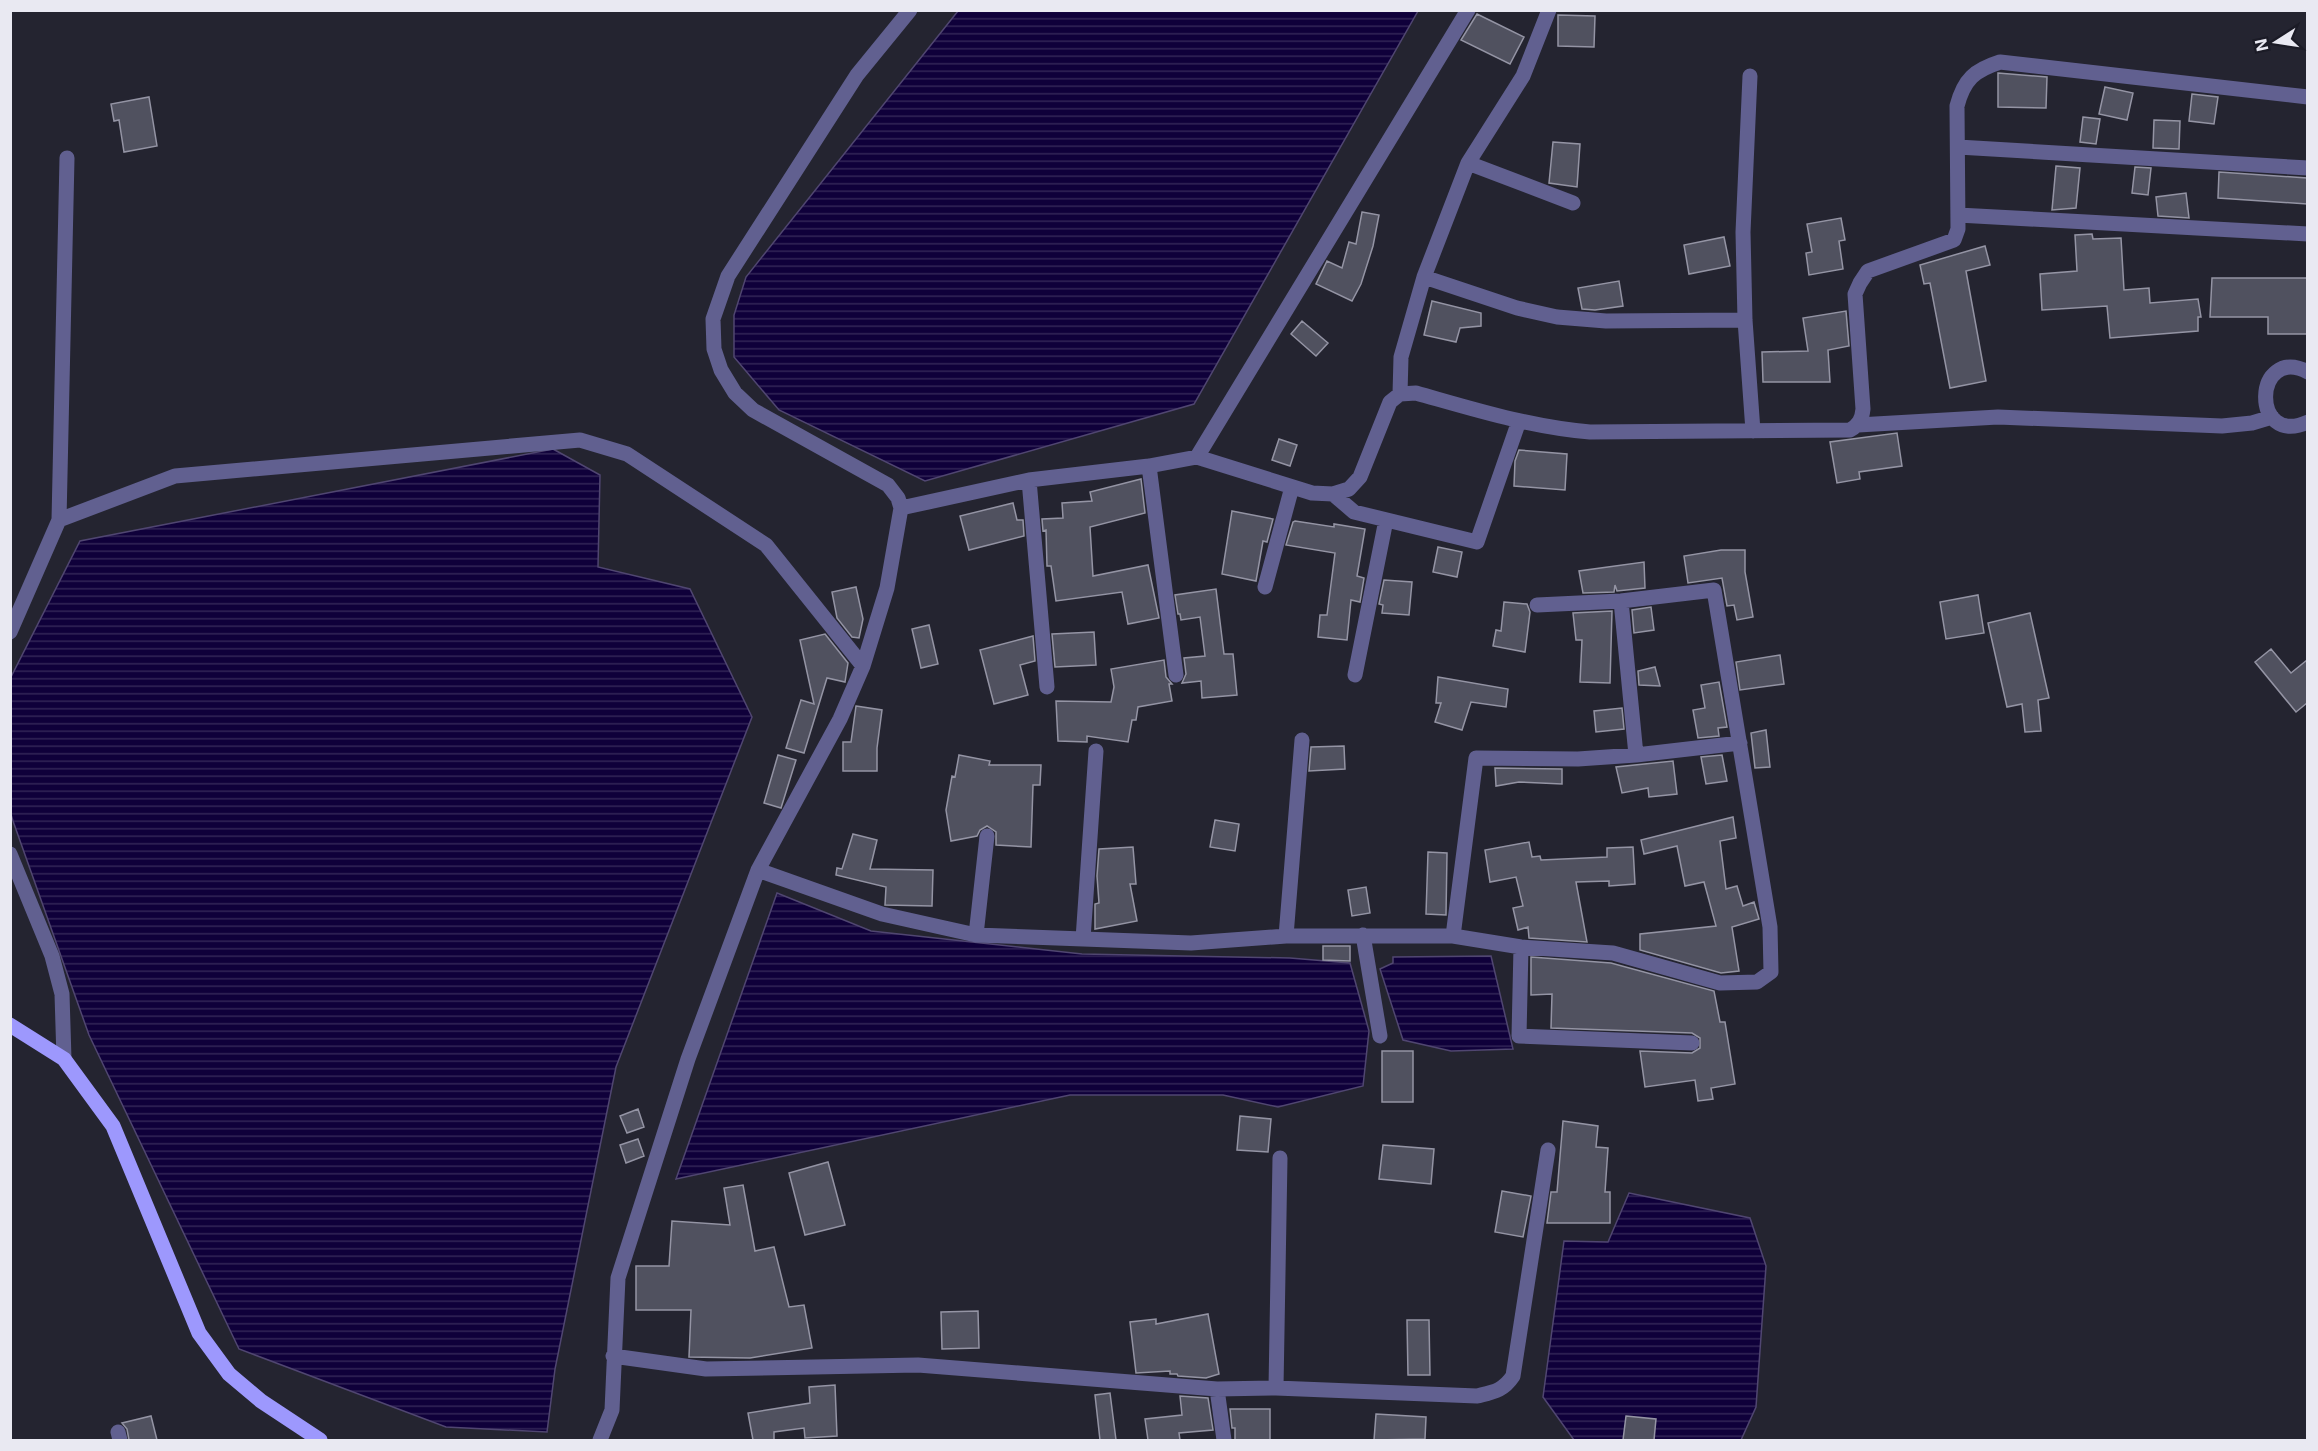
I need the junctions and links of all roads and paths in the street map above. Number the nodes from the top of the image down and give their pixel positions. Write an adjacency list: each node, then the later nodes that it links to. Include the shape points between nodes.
1 (910, 10): 27 (street, via 857,75 728,276 713,319 714,350 735,393 753,410 888,485)
2 (1468, 10): 22 (street)
3 (1549, 10): 8 (street, via 1523,76)
4 (1750, 76): 14 (street, via 1743,232)
5 (2307, 97): 6 (street, via 2000,62 1973,74 1961,90 1957,106)
6 (1958, 147): 9 (street); 11 (street)
7 (68, 158): 28 (street)
8 (1468, 163): 10 (street); 13 (street)
9 (2307, 168)
10 (1573, 203)
11 (1958, 215): 12 (street); 20 (street, via 1954,240 1868,271 1860,283 1855,294 1863,409)
12 (2307, 234)
13 (1424, 278): 14 (street, via 1557,317 1606,321); 16 (street, via 1401,357)
14 (1745, 320): 21 (street)
15 (2307, 372): 17 (street, via 2286,369 2269,380 2264,399)
16 (1400, 394): 18 (street, via 1416,393); 26 (street, via 1390,402 1360,477 1349,489)
17 (2272, 417): 19 (street, via 2290,426); 20 (street, via 2222,426 1998,417)
18 (1518, 421): 21 (street, via 1590,432); 29 (street, via 1477,542)
19 (2307, 422)
20 (1858, 425): 21 (street, via 1850,430)
21 (1753, 431)
22 (1197, 457): 23 (street); 25 (street)
23 (1149, 466): 24 (street); 35 (street)
24 (1029, 480): 27 (street); 37 (street)
25 (1292, 487): 26 (street); 30 (street)
26 (1333, 494): 29 (street, via 1354,512)
27 (901, 508): 34 (street, via 887,588)
28 (59, 520): 33 (street); 34 (street, via 175,476 580,440 627,454 766,545)
29 (1386, 520): 36 (street)
30 (1264, 587)
31 (1621, 601): 32 (street); 39 (street, via 1714,590); 41 (street)
32 (1537, 605)
33 (10, 632)
34 (863, 666): 44 (street, via 840,719)
35 (1176, 675)
36 (1355, 675)
37 (1047, 687)
38 (1302, 740): 47 (street)
39 (1740, 743): 41 (street); 50 (street, via 1770,927 1771,972 1757,982 1720,983 1613,953)
40 (1096, 751): 49 (street)
41 (1635, 755): 48 (street, via 1476,758)
42 (987, 836): 45 (street)
43 (10, 854): 54 (street, via 52,956 62,994)
44 (758, 870): 45 (street, via 882,914); 57 (street, via 688,1059 618,1278)
45 (976, 935): 49 (street)
46 (1363, 935): 47 (street); 48 (street); 52 (street)
47 (1286, 936): 49 (street, via 1191,943)
48 (1453, 936): 50 (street)
49 (1083, 939)
50 (1521, 947): 53 (street, via 1519,1036)
51 (10, 1025): 54 (main road)
52 (1380, 1036)
53 (1692, 1043)
54 (64, 1059): 60 (main road, via 113,1126 199,1332 229,1374 261,1401)
55 (1548, 1150): 58 (street, via 1513,1376 1507,1385 1497,1392 1477,1396)
56 (1280, 1158): 58 (street)
57 (613, 1356): 59 (street, via 706,1369 918,1365); 61 (street, via 612,1410)
58 (1276, 1388): 59 (street)
59 (1217, 1389): 62 (street)
60 (321, 1440)
61 (600, 1440)
62 (1224, 1440)

